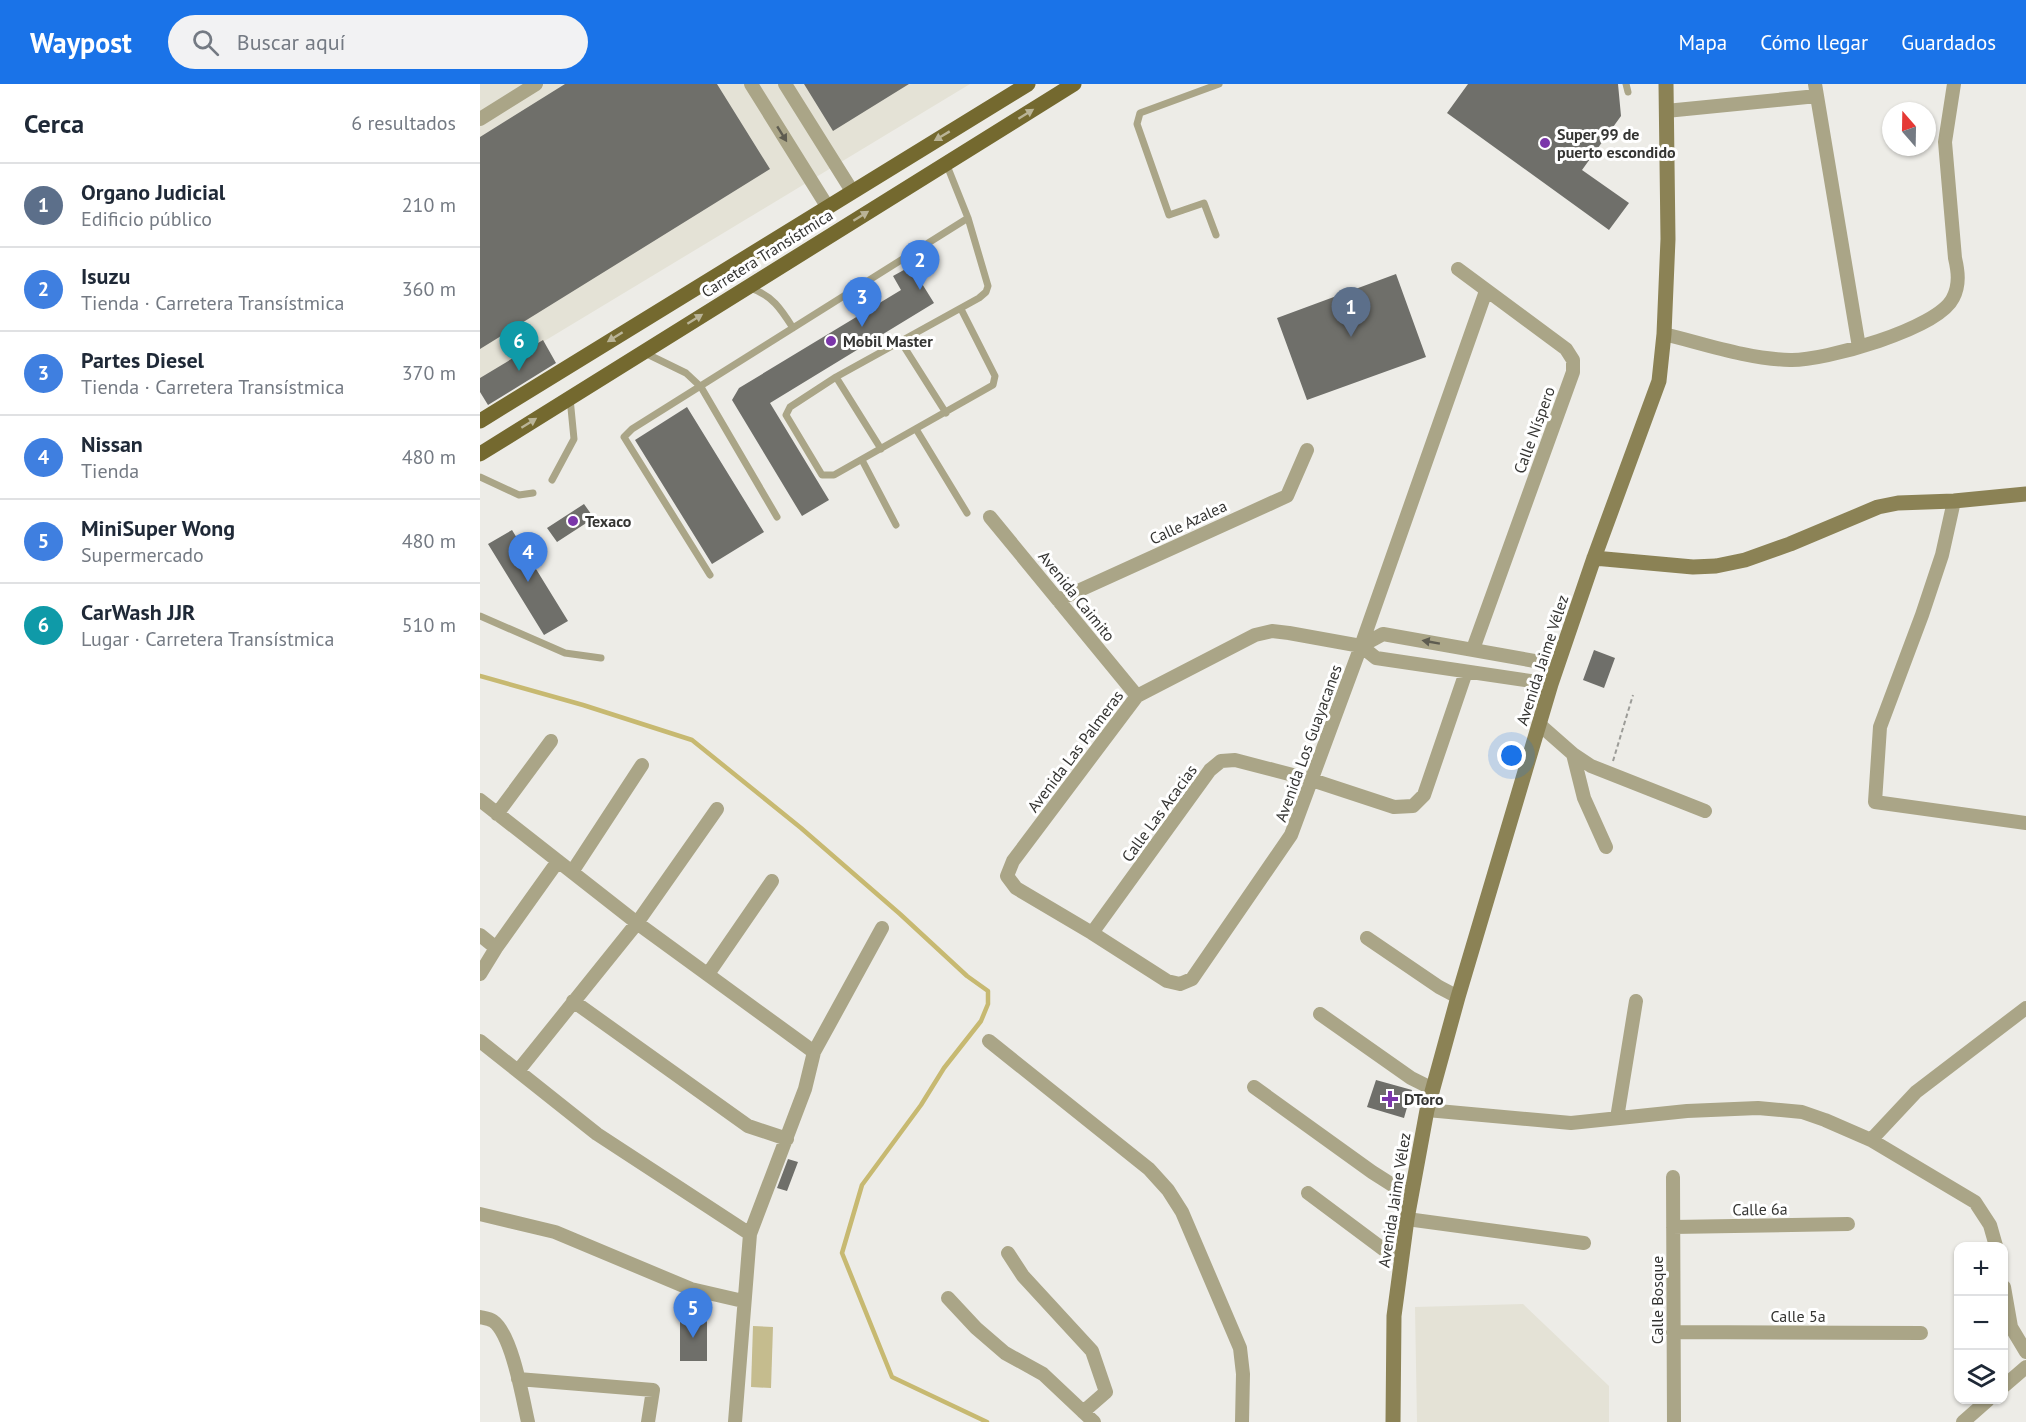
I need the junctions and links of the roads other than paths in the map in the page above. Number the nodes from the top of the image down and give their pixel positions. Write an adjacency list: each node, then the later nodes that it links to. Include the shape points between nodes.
1 (536, 84): 13 (street)
2 (751, 84): 16 (street, one-way to 16)
3 (785, 84): 15 (street)
4 (1028, 84): 15 (main road, Carretera Transístmica, one-way to 15)
5 (1074, 84): 14 (main road, Carretera Transístmica, one-way to 5)
6 (1219, 84): 18 (lane, via 1140,113 1137,118 1169,215 1204,203)
7 (1626, 84): 11 (lane)
8 (1666, 84): 12 (street, Avenida Jaime Vélez)
9 (1954, 84): 26 (street, via 1945,142 1959,275 1953,298 1940,312 1910,331)
10 (1816, 90): 12 (street); 26 (street)
11 (1628, 93)
12 (1666, 111): 24 (street, Avenida Jaime Vélez, via 1668,239)
13 (480, 119)
14 (946, 163): 17 (lane); 20 (main road, Carretera Transístmica, one-way to 14)
15 (852, 191): 16 (main road, Carretera Transístmica)
16 (827, 206): 32 (main road, Carretera Transístmica, one-way to 32)
17 (968, 218): 22 (lane, via 988,286 979,298); 23 (lane)
18 (1216, 236)
19 (1458, 269): 21 (street, Calle Níspero)
20 (747, 287): 23 (lane, via 777,303); 27 (main road, Carretera Transístmica, one-way to 20)
21 (1486, 291): 51 (street, Avenida Los Guayacanes); 52 (street, Calle Níspero, via 1566,349 1573,360 1573,372)
22 (961, 309): 25 (lane); 31 (lane, via 995,381)
23 (793, 328): 29 (lane)
24 (1664, 334): 26 (street, via 1791,361); 47 (street, Avenida Jaime Vélez, via 1659,381)
25 (901, 342): 28 (lane); 31 (lane)
26 (1859, 346)
27 (643, 352): 29 (lane, via 686,373); 30 (main road, Carretera Transístmica)
28 (836, 377): 34 (lane); 37 (lane, via 800,399 786,415 822,476 834,475)
29 (701, 387): 44 (lane); 48 (lane, via 624,437)
30 (569, 397): 36 (main road, Carretera Transístmica, one-way to 30); 39 (lane, via 574,439)
31 (945, 413): 33 (lane)
32 (480, 421)
33 (916, 429): 34 (lane); 43 (lane)
34 (881, 449): 37 (lane)
35 (1307, 450): 49 (street, Calle Azalea, via 1287,496)
36 (480, 454)
37 (862, 460): 46 (lane)
38 (480, 477): 40 (lane, via 519,495)
39 (552, 480)
40 (533, 493)
41 (2026, 494): 42 (street)
42 (1954, 501): 47 (street, via 1878,507 1790,544 1716,566); 67 (street, via 1942,555 1880,727 1875,802)
43 (968, 513)
44 (777, 517)
45 (990, 517): 49 (street, Avenida Caimito)
46 (896, 525)
47 (1594, 558): 54 (street, Avenida Jaime Vélez)
48 (710, 575)
49 (1058, 600): 57 (street, Avenida Caimito)
50 (480, 616): 53 (lane, via 565,653)
51 (1361, 646): 52 (street, one-way to 51, via 1383,634); 55 (street, Avenida Las Palmeras, via 1376,658); 57 (street, Avenida Las Palmeras, via 1272,631 1255,635); 62 (street, Avenida Los Guayacanes)
52 (1473, 650): 54 (street)
53 (601, 657)
54 (1557, 665): 56 (street, Avenida Jaime Vélez)
55 (1466, 672): 56 (street, Avenida Las Palmeras); 62 (street, Calle Las Acacias, via 1424,795 1413,806 1394,807)
56 (1551, 684): 58 (street, Avenida Jaime Vélez)
57 (1137, 696): 71 (street, Avenida Las Palmeras, via 1013,861)
58 (1540, 725): 60 (street); 81 (street, Avenida Jaime Vélez)
59 (551, 741): 66 (street)
60 (1573, 754): 65 (street, via 1591,766); 68 (street, via 1584,798)
61 (642, 765): 70 (street)
62 (1312, 780): 75 (street, Calle Las Acacias, via 1235,760 1221,761 1210,770); 75 (street, Avenida Los Guayacanes, via 1291,835 1192,979 1180,984 1167,981)
63 (480, 800): 66 (street)
64 (717, 809): 73 (street)
65 (1705, 811)
66 (497, 814): 69 (street)
67 (2026, 823)
68 (1606, 847)
69 (558, 861): 70 (street); 78 (street)
70 (572, 872): 73 (street)
71 (1007, 876): 75 (street, Avenida Los Guayacanes, via 1016,888)
72 (772, 881): 80 (street)
73 (637, 924): 80 (street); 83 (street)
74 (882, 928): 88 (street)
75 (1092, 933)
76 (480, 935): 78 (street)
77 (1367, 938): 81 (street)
78 (496, 948): 79 (street)
79 (480, 974)
80 (708, 974): 88 (street)
81 (1458, 997): 91 (street, Avenida Jaime Vélez)
82 (1635, 1000): 93 (street)
83 (573, 1001): 89 (street); 94 (street, via 748,1126)
84 (2026, 1008): 95 (street, via 1916,1092)
85 (1320, 1014): 91 (street, via 1411,1078)
86 (480, 1041): 89 (street)
87 (989, 1041): 124 (street, via 1149,1169 1168,1190 1182,1212 1240,1348)
88 (814, 1052): 94 (street)
89 (518, 1071): 103 (street, via 597,1134)
90 (1254, 1087): 97 (street, via 1372,1172 1394,1186)
91 (1433, 1089): 92 (street, Avenida Jaime Vélez)
92 (1427, 1110): 93 (street, via 1571,1124); 97 (street, Avenida Jaime Vélez)
93 (1617, 1118): 95 (street, via 1769,1109 1802,1112)
94 (787, 1139): 103 (street)
95 (1871, 1140): 104 (street, via 1974,1202 1990,1225)
96 (1673, 1178): 102 (street, Calle Bosque)
97 (1412, 1191): 100 (street, Avenida Jaime Vélez)
98 (1308, 1193): 107 (street, via 1383,1249)
99 (480, 1214): 110 (street, via 555,1232 691,1289)
100 (1407, 1220): 105 (street); 107 (street, Avenida Jaime Vélez)
101 (1848, 1224): 102 (street, Calle 6a)
102 (1673, 1227): 112 (street, Calle Bosque)
103 (750, 1234): 110 (street)
104 (1995, 1242)
105 (1584, 1244)
106 (1008, 1253): 119 (street, via 1023,1276 1092,1352 1106,1392)
107 (1402, 1257): 125 (street, Avenida Jaime Vélez, via 1394,1316)
108 (2006, 1296): 114 (street, via 2011,1327)
109 (948, 1298): 119 (street, via 1005,1353 1043,1374)
110 (743, 1301): 120 (street)
111 (480, 1317): 116 (street, via 493,1321 501,1331)
112 (1674, 1332): 113 (street, Calle 5a); 126 (street, Calle Bosque)
113 (1921, 1333)
114 (2026, 1352)
115 (2026, 1367): 117 (street)
116 (518, 1379): 121 (street); 122 (street, via 653,1390)
117 (2008, 1383)
118 (1983, 1404): 127 (street)
119 (1083, 1412): 123 (street)
120 (737, 1419)
121 (528, 1422)
122 (648, 1422)
123 (1094, 1422)
124 (1242, 1422)
125 (1393, 1422)
126 (1674, 1422)
127 (1963, 1422)

